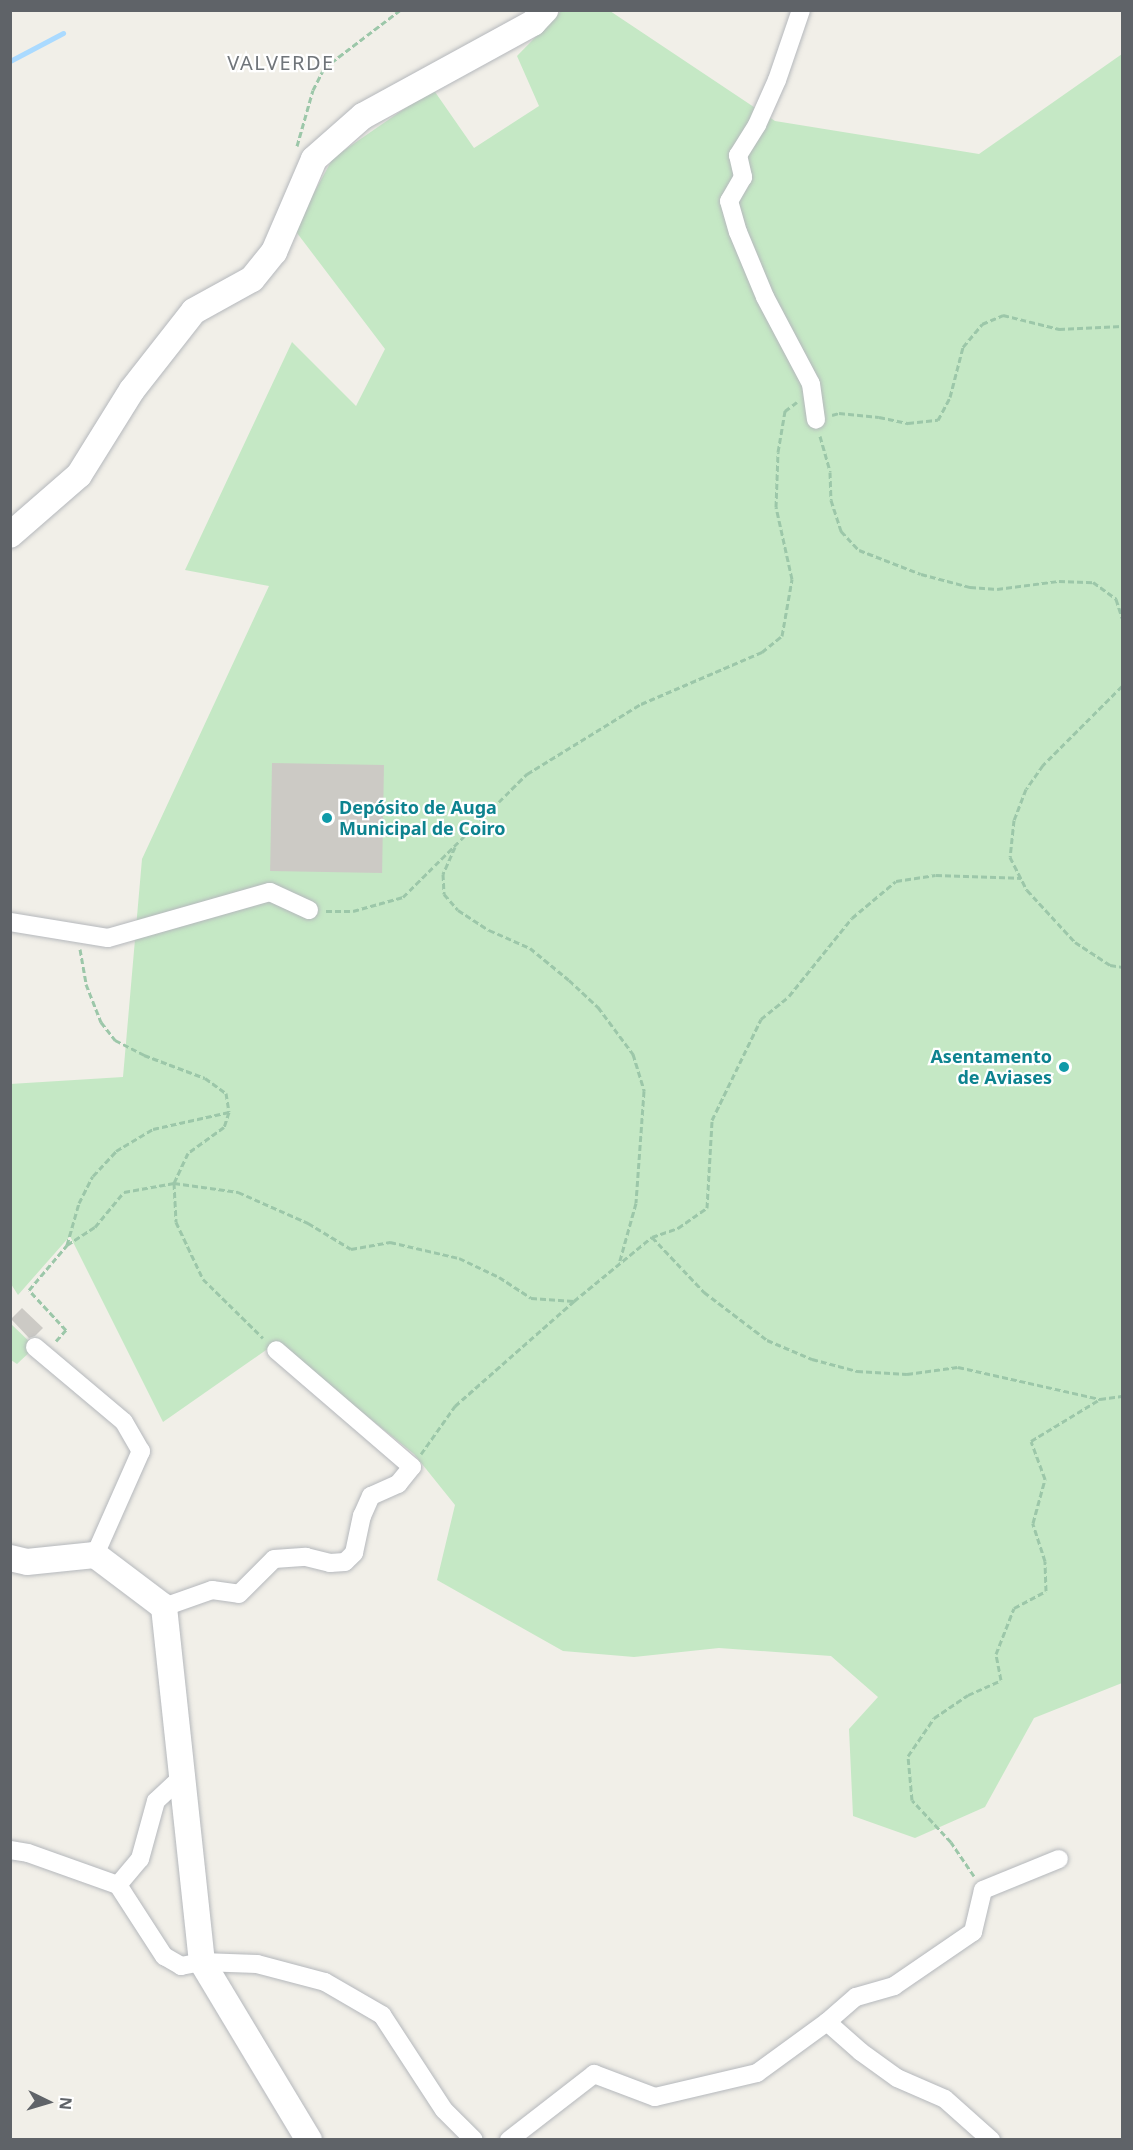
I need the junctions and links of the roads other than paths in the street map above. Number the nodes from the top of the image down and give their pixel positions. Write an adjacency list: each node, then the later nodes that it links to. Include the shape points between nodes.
1 (545, 10): 4 (street, via 533,23 363,116 314,159 274,252 252,279 195,311 132,390 80,475)
2 (801, 10): 3 (street, via 777,80 757,125 738,155 743,177 729,201 765,297 811,384)
3 (816, 420)
4 (10, 535)
5 (309, 910): 6 (street, via 270,892 108,938)
6 (10, 922)
7 (39, 1350): 9 (street, via 124,1422 141,1450)
8 (276, 1350): 11 (street, via 412,1467 398,1484 371,1496 354,1553 345,1562 306,1557 274,1559 239,1594 212,1590)
9 (95, 1555): 10 (street, via 27,1562); 11 (street)
10 (10, 1558)
11 (164, 1607): 12 (street)
12 (181, 1778): 15 (street, via 156,1801 140,1859); 16 (street)
13 (10, 1850): 15 (street)
14 (1059, 1858): 17 (street, via 983,1890 974,1932 894,1986 856,1997)
15 (118, 1885): 16 (street, via 164,1956 181,1966)
16 (202, 1962): 18 (street); 19 (street, via 257,1964 325,1982 382,2015 444,2110)
17 (828, 2022): 20 (street, via 758,2073 655,2097 594,2074); 21 (street, via 897,2078 945,2099)
18 (309, 2139)
19 (474, 2139)
20 (509, 2139)
21 (991, 2139)

